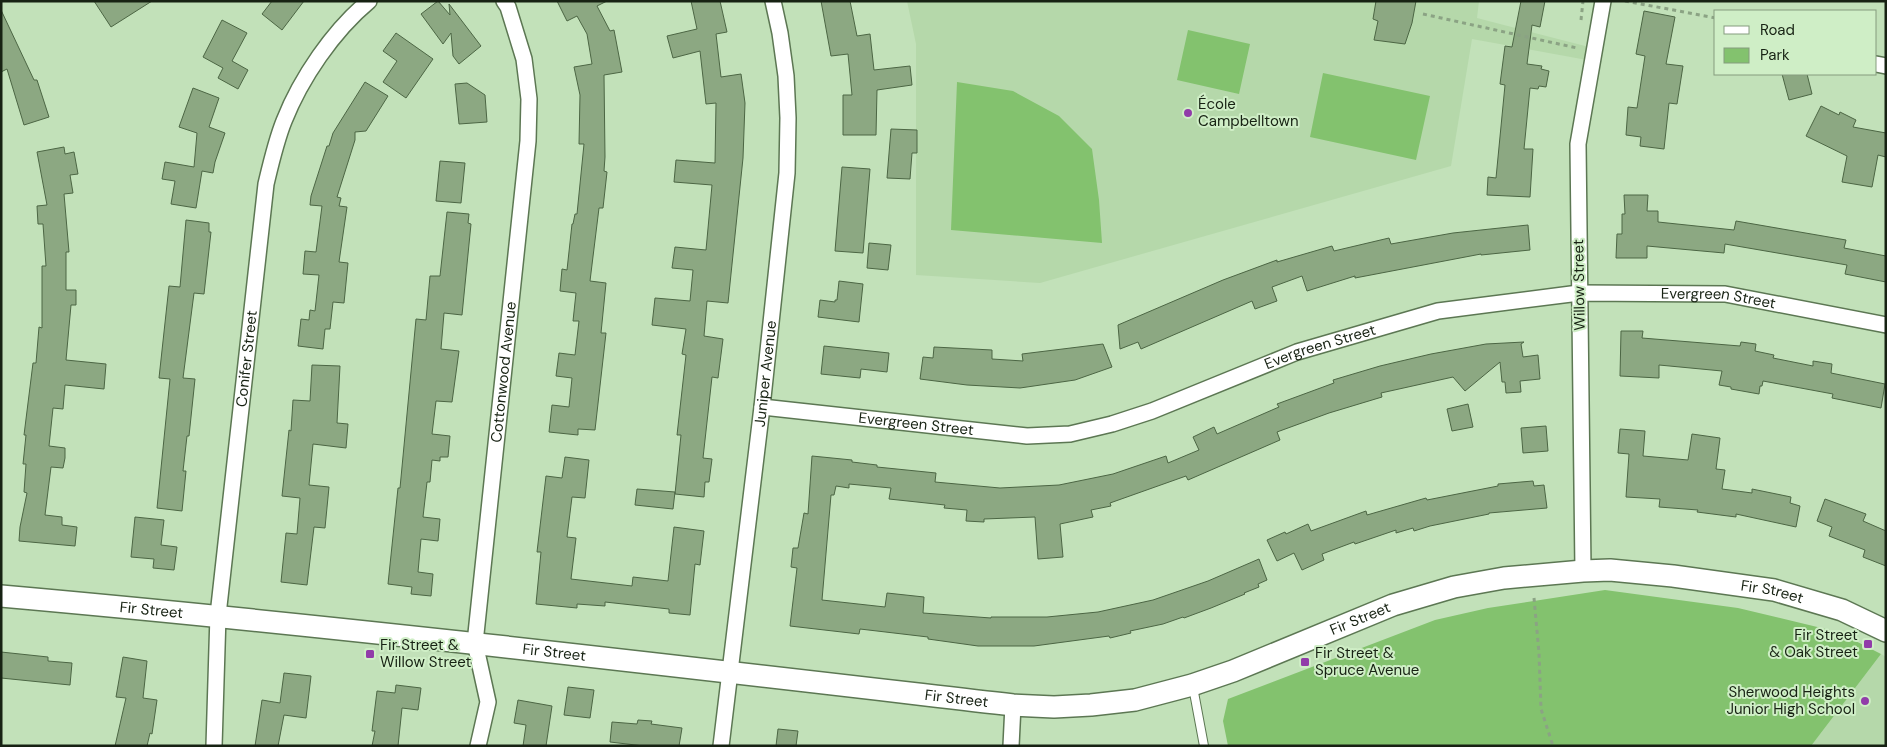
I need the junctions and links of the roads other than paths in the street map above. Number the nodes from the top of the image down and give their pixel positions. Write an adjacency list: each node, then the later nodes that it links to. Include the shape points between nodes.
1 (369, 1): 10 (street, Conifer Street, via 354,13 327,46 301,86 284,120 274,151 261,221)
2 (504, 1): 12 (street, Cottonwood Avenue, via 524,59 528,141)
3 (773, 1): 7 (street, Juniper Avenue, via 786,76 787,173)
4 (1603, 1): 5 (street, Willow Street, via 1578,144)
5 (1579, 293): 6 (street, Evergreen Street, via 1725,294); 7 (street, Evergreen Street, via 1438,311 1298,352 1152,411 1070,434 1027,436); 8 (street, Willow Street)
6 (1886, 325)
7 (762, 407): 13 (street, Juniper Avenue)
8 (1583, 571): 11 (street, Fir Street, via 1655,574 1774,590 1842,610); 14 (street, Fir Street, via 1454,586 1393,605 1233,672)
9 (1, 596): 10 (street, Fir Street)
10 (218, 615): 12 (street, Fir Street); 16 (street, Conifer Street)
11 (1886, 631)
12 (475, 643): 13 (street, Fir Street); 17 (street, Cottonwood Avenue, via 488,702)
13 (731, 672): 15 (street, Fir Street); 18 (street, Juniper Avenue)
14 (1192, 685): 15 (street, Fir Street, via 1135,700 1091,705); 20 (lane)
15 (1013, 705): 19 (street)
16 (214, 746)
17 (478, 746)
18 (721, 746)
19 (1011, 746)
20 (1204, 746)

